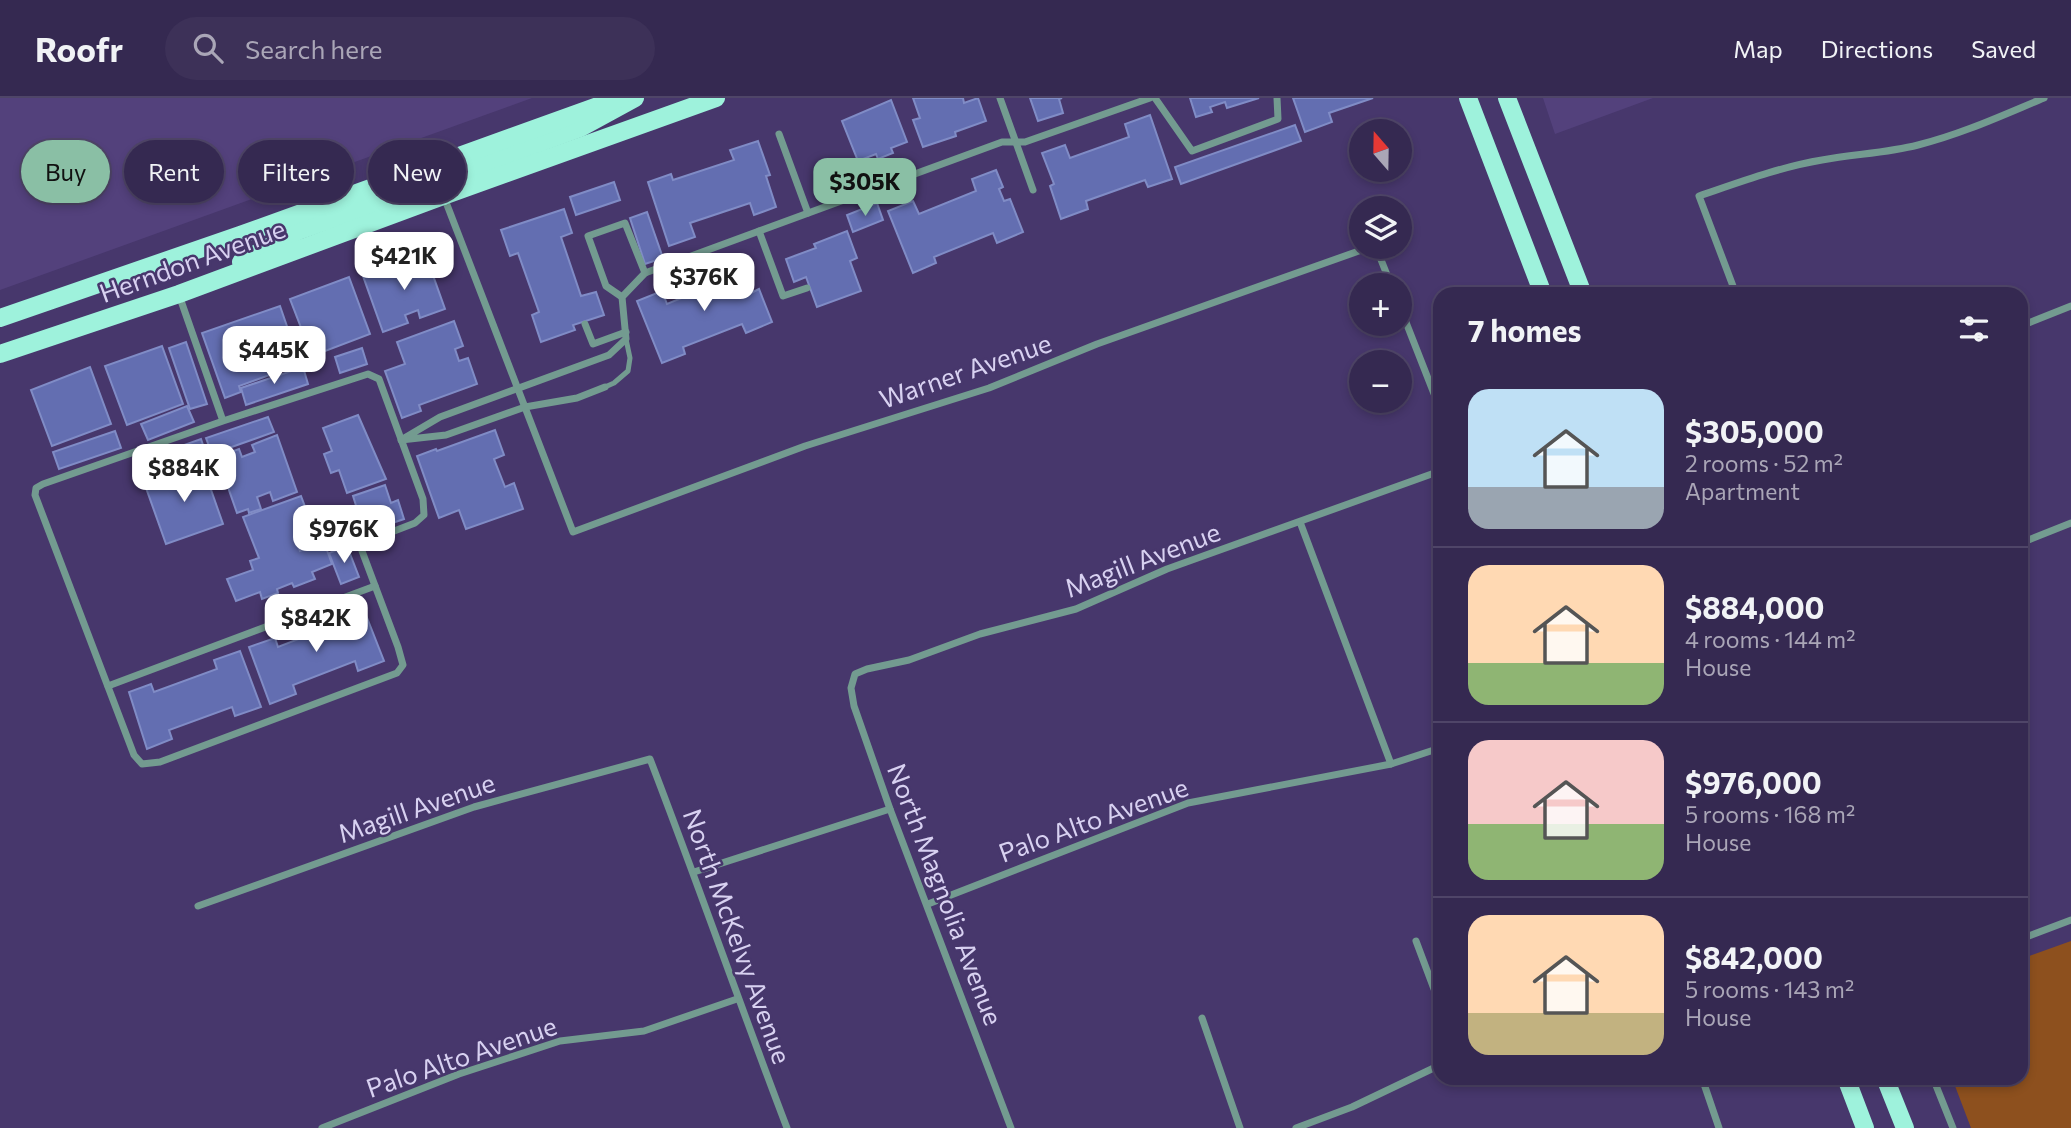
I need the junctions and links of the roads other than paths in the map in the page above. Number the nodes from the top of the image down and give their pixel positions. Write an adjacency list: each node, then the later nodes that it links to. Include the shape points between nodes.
1 (620, 98): 12 (main road, Herndon Avenue)
2 (635, 98): 13 (main road, via 580,128)
3 (716, 98): 14 (main road, Herndon Avenue)
4 (1000, 98): 11 (street)
5 (1152, 98): 6 (street, via 1192,151 1278,119); 11 (street)
6 (1277, 98)
7 (1468, 98): 24 (main road)
8 (1507, 98): 25 (main road)
9 (2044, 98): 26 (street, via 1919,145 1824,159 1699,196)
10 (779, 134): 20 (street)
11 (1015, 142): 16 (street); 20 (street, via 1002,142)
12 (466, 154)
13 (466, 170)
14 (466, 188)
15 (368, 189): 31 (main road, Herndon Avenue)
16 (1033, 190)
17 (377, 203): 28 (main road, via 298,231)
18 (424, 203): 28 (main road, Herndon Avenue)
19 (446, 203): 38 (street)
20 (808, 213): 21 (street)
21 (759, 231): 23 (street); 27 (street, via 783,296)
22 (1349, 254): 40 (street, Warner Avenue, via 1097,344 989,388 805,446 573,532)
23 (645, 273): 29 (street); 29 (street, via 625,223 588,236 606,286)
24 (1540, 287)
25 (1580, 287)
26 (1732, 287)
27 (807, 288)
28 (179, 294): 36 (main road, Herndon Avenue); 41 (street)
29 (622, 297): 34 (street)
30 (2071, 306): 32 (street)
31 (0, 318)
32 (2028, 323)
33 (585, 324): 34 (street, via 593,344)
34 (626, 336): 37 (lane, via 628,371); 38 (street, via 609,355)
35 (1411, 336): 39 (street)
36 (0, 354)
37 (605, 387): 40 (street, via 577,398)
38 (518, 388): 40 (street); 42 (street, via 440,417)
39 (1433, 391)
40 (525, 407): 42 (street, via 446,435)
41 (223, 421): 42 (street, via 369,374 379,379); 49 (street, via 36,488)
42 (401, 440): 47 (street, via 423,499 424,515 363,544)
43 (1433, 474): 44 (street, Magill Avenue)
44 (1300, 522): 48 (street, Magill Avenue, via 1167,569 1076,609); 52 (street)
45 (2071, 523): 46 (street)
46 (2028, 540)
47 (375, 586): 49 (street); 49 (street, via 398,648 402,665 397,673 160,762 142,764 134,755)
48 (855, 674): 53 (street, North Magnolia Avenue, via 850,688 854,706)
49 (108, 686)
50 (1433, 750): 52 (street, Palo Alto Avenue)
51 (650, 759): 54 (street, North McKelvy Avenue); 56 (street, Magill Avenue, via 474,807)
52 (1391, 764): 55 (street, Palo Alto Avenue, via 1188,803)
53 (890, 809): 54 (street); 55 (street, North Magnolia Avenue)
54 (694, 873): 61 (street, North McKelvy Avenue)
55 (928, 904): 70 (street, North Magnolia Avenue)
56 (198, 906)
57 (2071, 920): 58 (street)
58 (2028, 936)
59 (1416, 941): 60 (street)
60 (1433, 986)
61 (737, 999): 68 (street, Palo Alto Avenue, via 644,1031 560,1041 459,1074); 69 (street, North McKelvy Avenue)
62 (1202, 1018): 71 (street)
63 (1433, 1068): 72 (street)
64 (1704, 1085): 73 (street)
65 (1849, 1085): 74 (main road)
66 (1888, 1085): 75 (main road)
67 (1936, 1085): 76 (street)
68 (322, 1128)
69 (787, 1128)
70 (1012, 1128)
71 (1240, 1128)
72 (1296, 1128)
73 (1719, 1128)
74 (1865, 1128)
75 (1905, 1128)
76 (1952, 1128)

